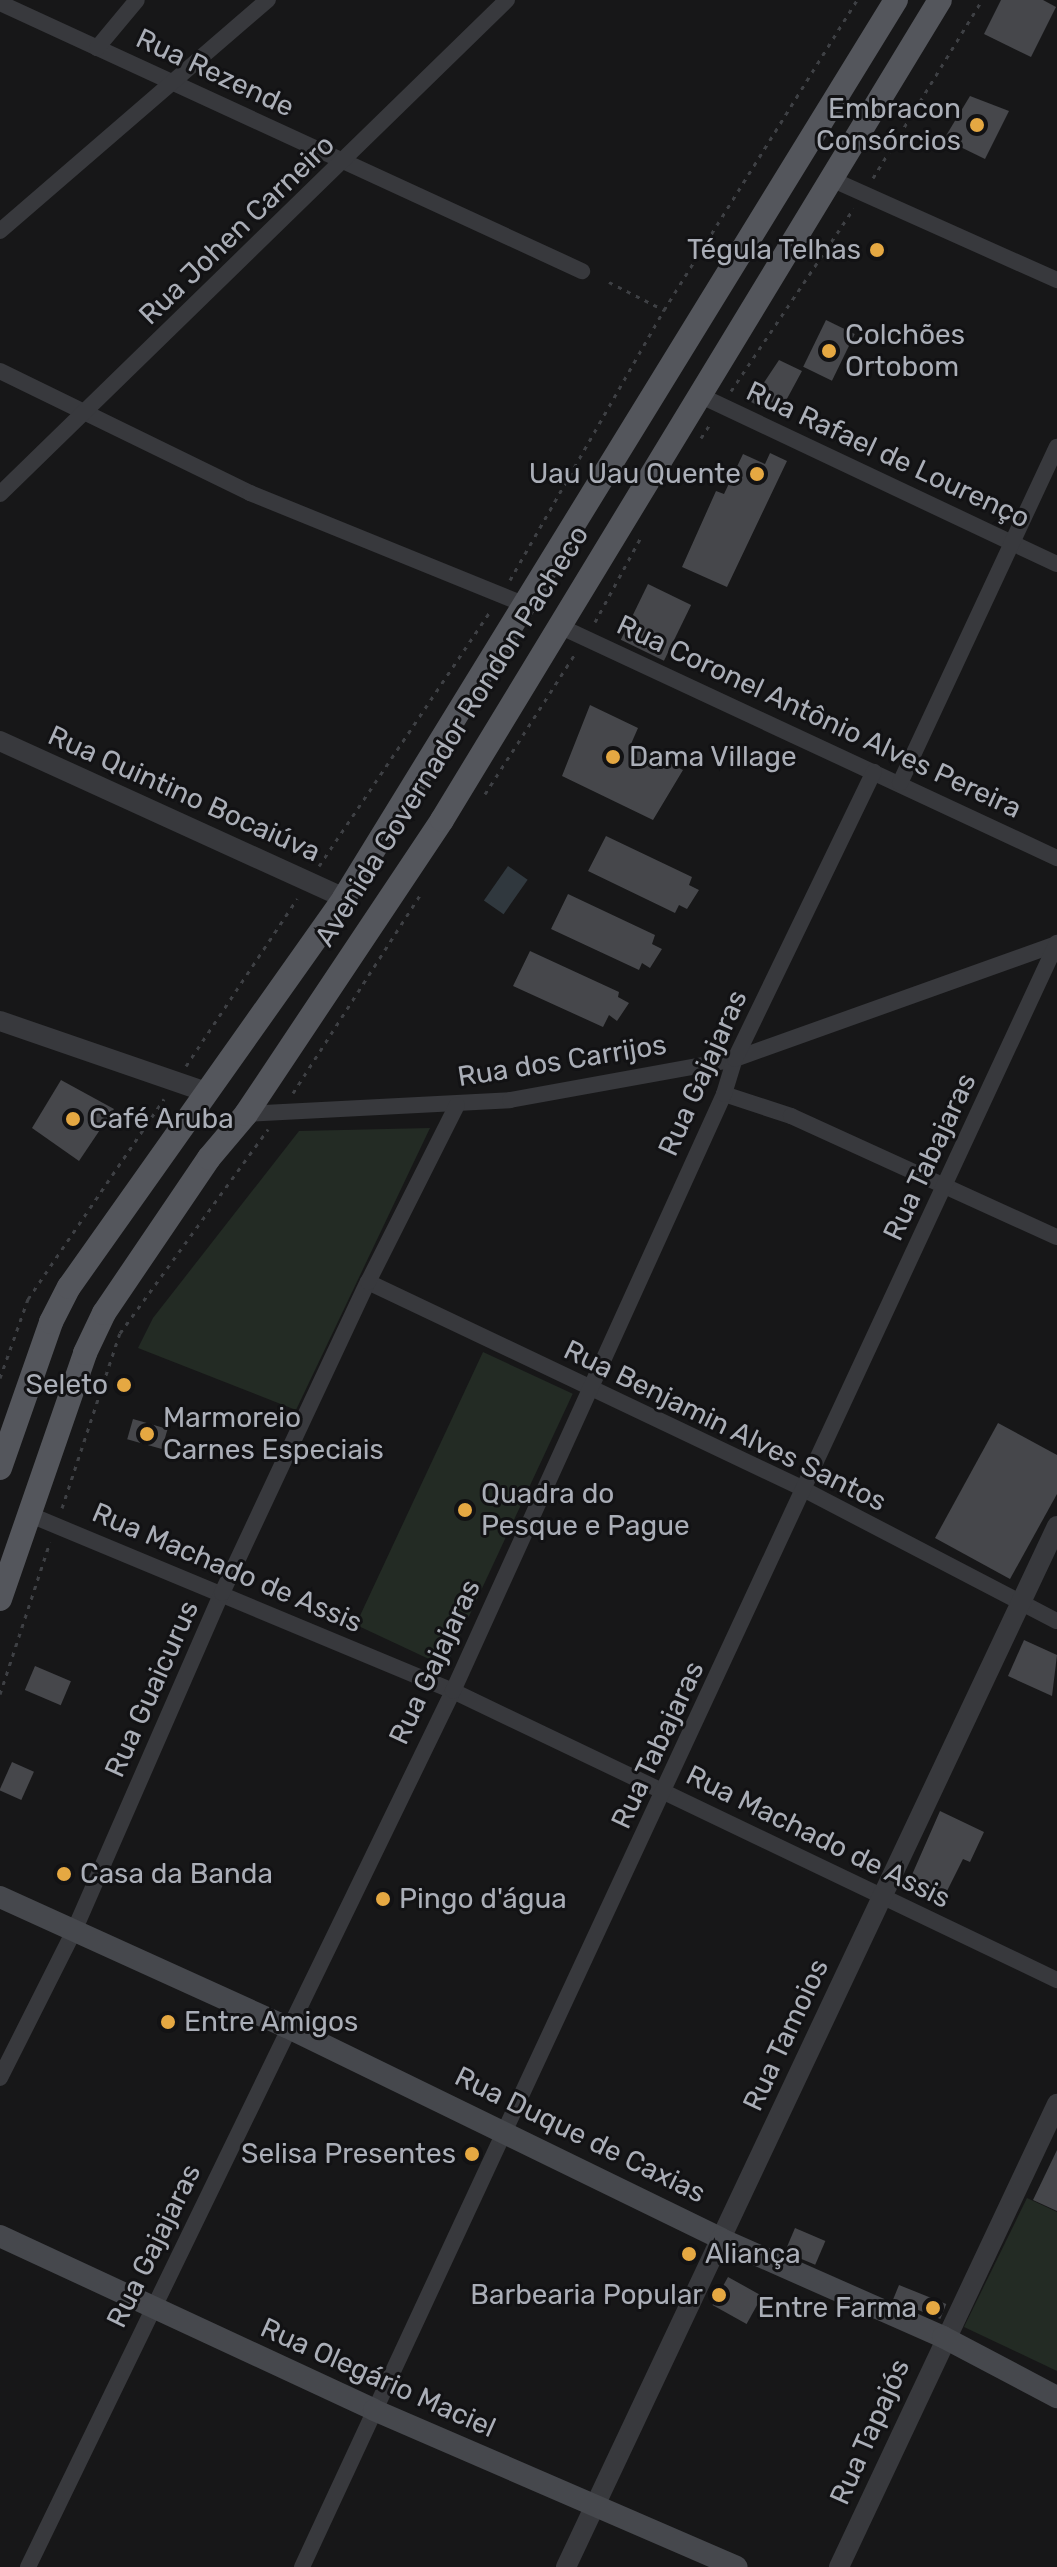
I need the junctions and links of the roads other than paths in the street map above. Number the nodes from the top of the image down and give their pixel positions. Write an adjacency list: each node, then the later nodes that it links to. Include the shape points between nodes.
1 (137, 0): 7 (street)
2 (268, 0): 8 (street)
3 (507, 0): 9 (street, Rua Johen Carneiro)
4 (896, 0): 21 (main road, Avenida Governador Rondon Pacheco, via 795,171)
5 (940, 0): 10 (main road, Avenida Governador Rondon Pacheco)
6 (0, 3): 7 (street, Rua Rezende)
7 (97, 48): 8 (street, Rua Rezende)
8 (174, 83): 9 (street, Rua Rezende); 11 (street)
9 (344, 162): 12 (street, Rua Rezende); 16 (street, Rua Johen Carneiro)
10 (831, 179): 13 (street); 15 (main road, Avenida Governador Rondon Pacheco)
11 (0, 231)
12 (582, 271)
13 (1057, 280)
14 (0, 371): 16 (street)
15 (697, 394): 19 (street, Rua Rafael de Lourenço); 22 (main road, Avenida Governador Rondon Pacheco)
16 (88, 411): 18 (street, Rua Johen Carneiro); 21 (street, via 250,493)
17 (1057, 447): 19 (street)
18 (0, 494)
19 (1013, 542): 20 (street, Rua Rafael de Lourenço); 25 (street)
20 (1057, 564)
21 (512, 599): 27 (main road, Avenida Governador Rondon Pacheco)
22 (557, 625): 24 (street, Rua Coronel Antônio Alves Pereira); 34 (main road, Avenida Governador Rondon Pacheco, via 442,820)
23 (0, 741): 27 (street, Rua Quintino Bocaiúva)
24 (874, 772): 25 (street, Rua Coronel Antônio Alves Pereira); 30 (street, Rua Gajajaras)
25 (900, 783): 26 (street, Rua Coronel Antônio Alves Pereira)
26 (1057, 858)
27 (344, 898): 31 (main road, Avenida Governador Rondon Pacheco)
28 (1057, 944): 30 (street, Rua dos Carrijos); 35 (street, Rua Tabajaras)
29 (0, 1021): 31 (street)
30 (735, 1059): 32 (street, Rua Gajajaras); 33 (street, Rua dos Carrijos)
31 (206, 1092): 39 (main road, Avenida Governador Rondon Pacheco, via 69,1287 51,1322)
32 (724, 1094): 35 (street, via 791,1116); 38 (street, Rua Gajajaras)
33 (457, 1105): 34 (street, Rua dos Carrijos); 37 (street, Rua Guaicurus)
34 (246, 1114): 41 (main road, Avenida Governador Rondon Pacheco, via 209,1158 104,1313)
35 (946, 1186): 36 (street); 40 (street, Rua Tabajaras)
36 (1057, 1237)
37 (368, 1282): 38 (street, Rua Benjamin Alves Santos); 43 (street, Rua Guaicurus)
38 (588, 1389): 40 (street, Rua Benjamin Alves Santos); 47 (street, Rua Gajajaras)
39 (0, 1468)
40 (803, 1489): 45 (street, Rua Benjamin Alves Santos); 48 (street, Rua Tabajaras)
41 (28, 1514): 43 (street, Rua Machado de Assis); 44 (main road, Avenida Governador Rondon Pacheco)
42 (1057, 1526): 45 (street, Rua Tamoios)
43 (222, 1593): 47 (street, Rua Machado de Assis); 51 (street, Rua Guaicurus)
44 (0, 1599)
45 (1017, 1603): 46 (street, Rua Benjamin Alves Santos); 50 (street, Rua Tamoios)
46 (1057, 1621)
47 (453, 1691): 48 (street, Rua Machado de Assis); 53 (street, Rua Gajajaras)
48 (666, 1792): 50 (street, Rua Machado de Assis); 56 (street, Rua Tabajaras)
49 (0, 1897): 51 (main road, Rua Duque de Caxias)
50 (881, 1898): 52 (street, Rua Machado de Assis); 58 (street, Rua Tamoios)
51 (74, 1931): 53 (main road, Rua Duque de Caxias); 54 (street, Rua Guaicurus)
52 (1057, 1980)
53 (287, 2027): 56 (main road, Rua Duque de Caxias); 59 (street, Rua Gajajaras)
54 (0, 2078)
55 (1057, 2104): 60 (street, Rua Tapajós)
56 (505, 2131): 58 (main road, Rua Duque de Caxias); 62 (street, Rua Tabajaras)
57 (0, 2236): 59 (main road, Rua Olegário Maciel)
58 (721, 2239): 60 (main road, Rua Duque de Caxias); 63 (street, Rua Tamoios)
59 (152, 2310): 62 (main road, Rua Olegário Maciel); 64 (street, Rua Gajajaras)
60 (943, 2337): 61 (main road, Rua Duque de Caxias); 68 (street, Rua Tapajós)
61 (1057, 2397)
62 (374, 2410): 63 (main road, Rua Olegário Maciel); 65 (street, Rua Tabajaras)
63 (595, 2506): 66 (street, Rua Tamoios); 67 (main road, Rua Olegário Maciel)
64 (28, 2567)
65 (302, 2567)
66 (566, 2567)
67 (736, 2567)
68 (839, 2567)

